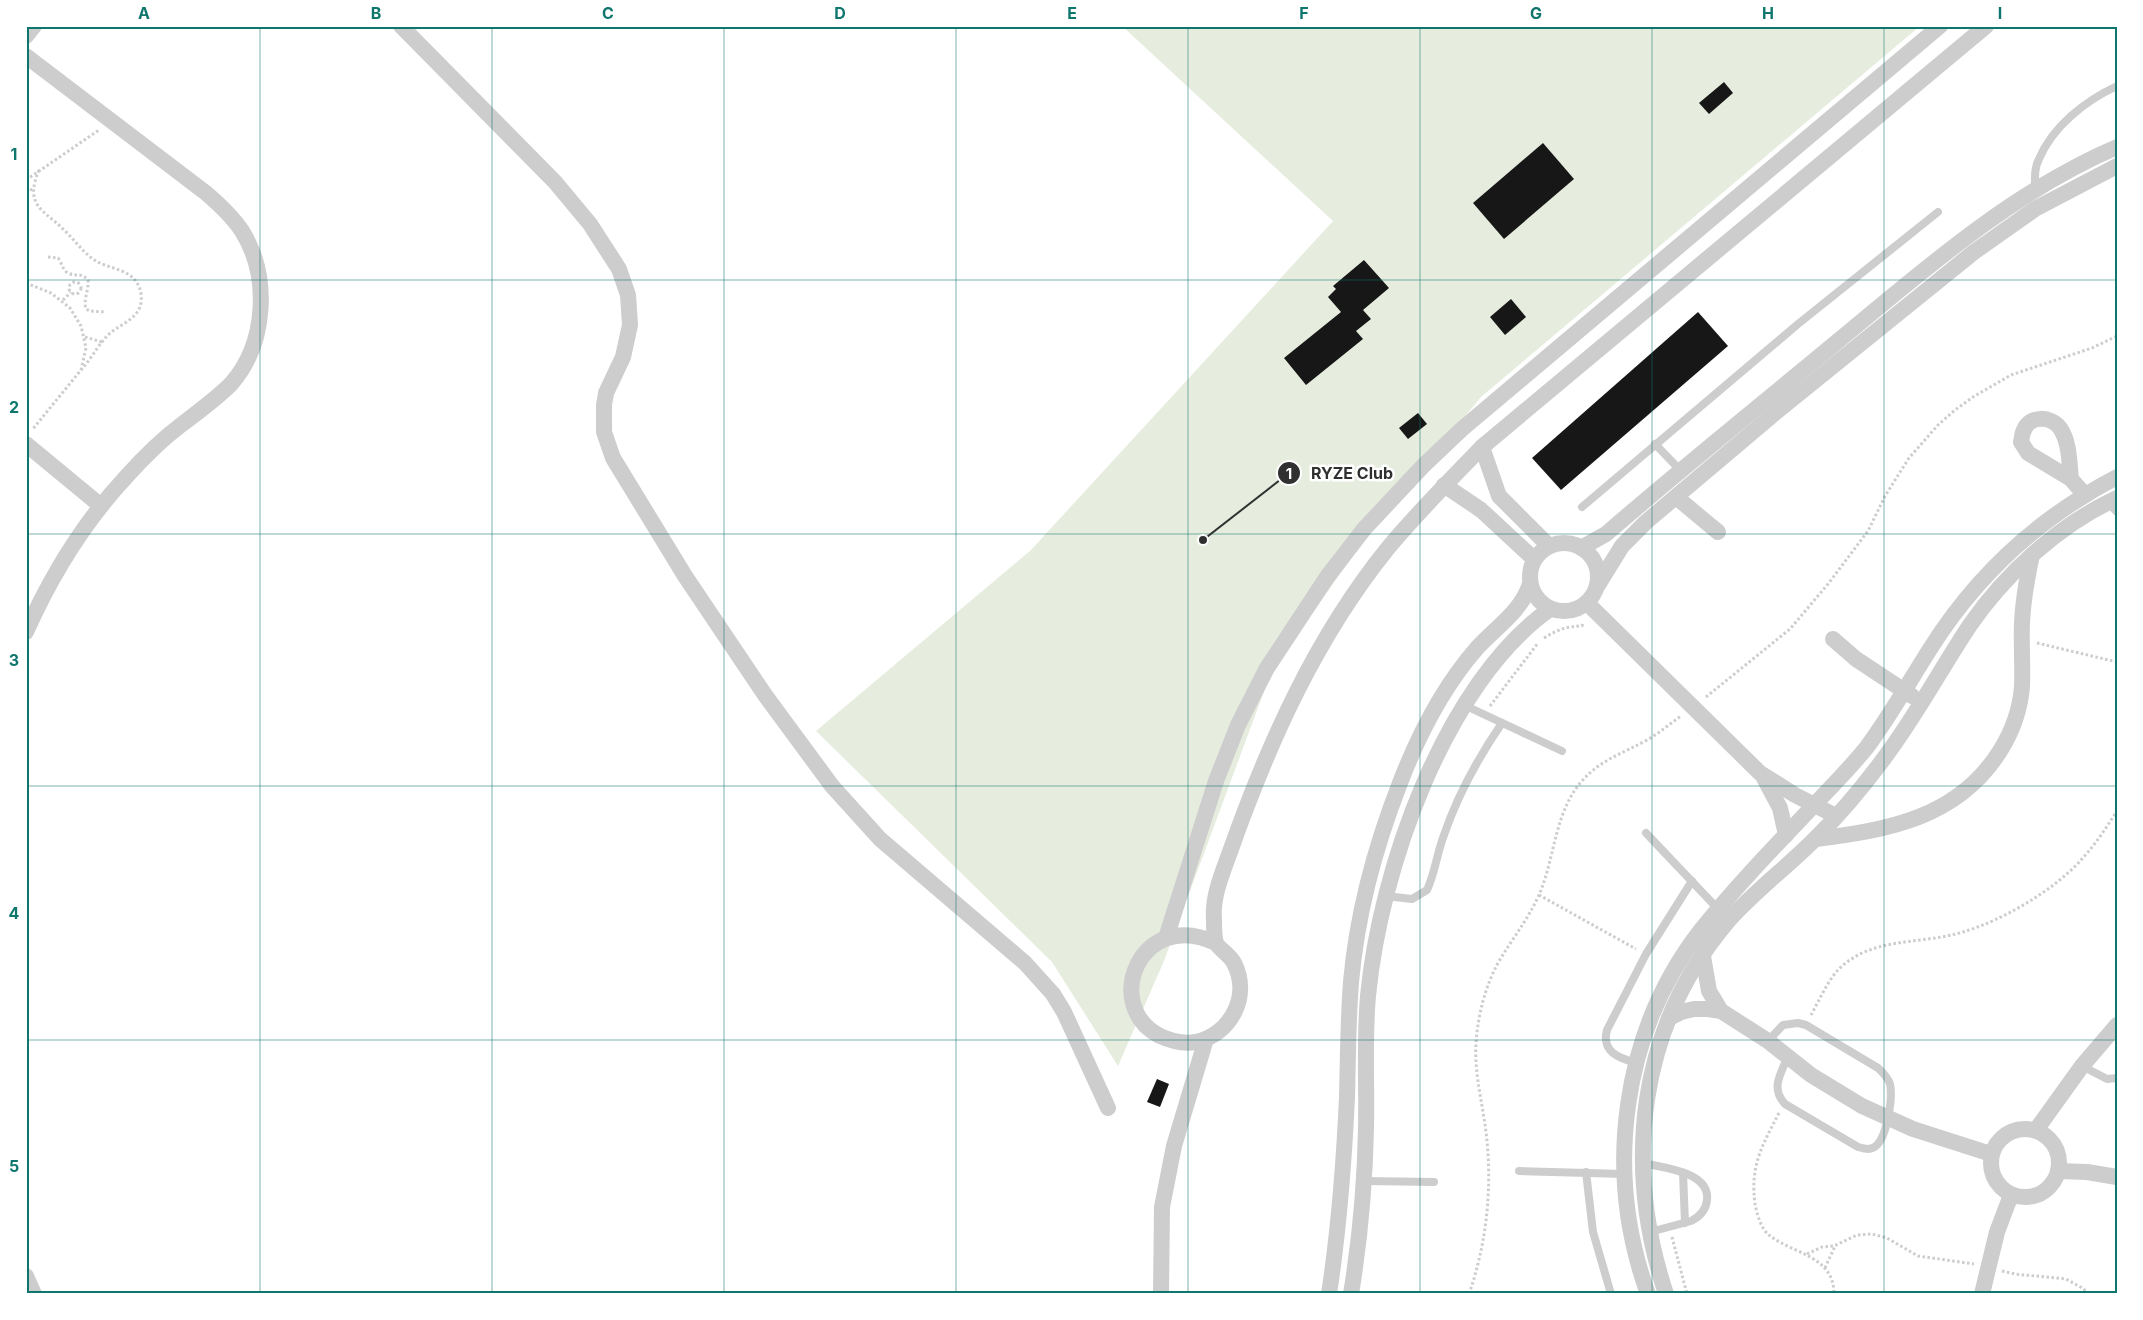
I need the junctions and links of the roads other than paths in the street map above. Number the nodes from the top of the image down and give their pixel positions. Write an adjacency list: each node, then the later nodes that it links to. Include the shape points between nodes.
1 (34, 26): 5 (street)
2 (401, 26): 63 (street, via 555,182 590,224 618,269 628,295 630,325 623,357 606,393 604,432 613,458 691,585 765,695 832,786 880,839 1025,962 1053,994)
3 (1940, 26): 49 (street, via 1462,429 1364,529 1327,577 1267,668 1238,725 1216,781)
4 (1986, 26): 14 (street)
5 (26, 36)
6 (26, 56): 22 (street, via 226,210 254,256 260,282 261,309 253,344 231,383 151,451)
7 (2117, 86): 10 (lane, via 2089,102 2060,128 2038,160)
8 (2117, 147): 10 (street, via 2091,158)
9 (2117, 166): 10 (street)
10 (2032, 198): 15 (street, via 1932,263); 20 (street, via 1974,252)
11 (1938, 212): 13 (lane)
12 (26, 444): 22 (street)
13 (1655, 444): 15 (lane); 23 (lane)
14 (1482, 447): 18 (street); 25 (street, via 1499,496)
15 (1681, 470): 26 (street, via 1606,534)
16 (2117, 477): 19 (street)
17 (2071, 478): 19 (street)
18 (1444, 485): 28 (street, via 1481,510); 50 (street, via 1388,548 1355,594 1326,639 1272,740 1214,897)
19 (2084, 494): 35 (street, via 2038,527 1991,570 1949,621)
20 (1676, 497): 24 (street); 30 (street, via 1622,546)
21 (2114, 504): 27 (street, via 2068,527)
22 (101, 506): 33 (street, via 65,557)
23 (1582, 507)
24 (1718, 532)
25 (1549, 546): 26 (street, via 1568,544); 28 (street)
26 (1581, 548): 30 (street, via 1592,558)
27 (2032, 555): 36 (street, via 2000,587 1972,623); 45 (street, via 2026,585 2022,687 2014,724 1996,758 1970,788 1936,810 1903,823)
28 (1534, 559): 29 (street)
29 (1530, 584): 32 (street, via 1537,599); 54 (street, via 1518,608 1477,648 1452,680 1400,782 1364,900 1351,982)
30 (1598, 585): 31 (street)
31 (1590, 606): 32 (street, via 1569,611); 40 (street)
32 (1550, 609): 37 (street, via 1508,644)
33 (26, 632)
34 (1833, 638): 35 (street, via 1856,659)
35 (1904, 692): 36 (street); 41 (street, via 1868,746)
36 (1922, 702): 42 (street, via 1880,764)
37 (1464, 705): 38 (lane); 47 (street, via 1413,811)
38 (1502, 722): 39 (lane); 47 (lane, via 1459,796 1427,890 1412,899)
39 (1562, 751)
40 (1760, 773): 41 (street); 44 (street, via 1775,796)
41 (1814, 805): 42 (street); 44 (street)
42 (1836, 816): 45 (street)
43 (1646, 833): 46 (lane)
44 (1786, 835): 48 (street)
45 (1816, 839): 51 (street, via 1748,900)
46 (1692, 881): 48 (lane); 60 (lane, via 1646,954 1605,1036 1612,1054)
47 (1386, 896): 55 (street, via 1372,962)
48 (1718, 909): 60 (street, via 1668,981)
49 (1166, 938): 50 (street, via 1192,935); 57 (street, via 1145,953 1133,977 1132,990 1138,1015 1156,1034 1168,1040 1194,1042)
50 (1216, 944): 57 (street, via 1234,962 1241,988 1239,1001 1228,1024)
51 (1702, 956): 52 (street, via 1709,991); 53 (street)
52 (1721, 1012): 53 (street, via 1694,1009); 58 (street)
53 (1669, 1018): 67 (street, via 1646,1100)
54 (1349, 1024): 55 (street); 84 (street, via 1342,1170)
55 (1366, 1025): 74 (street)
56 (2117, 1025): 61 (street)
57 (1206, 1039): 83 (street, via 1174,1146 1162,1207)
58 (1768, 1041): 59 (street); 64 (lane, via 1783,1025 1798,1023 1878,1068 1885,1074 1891,1092)
59 (1788, 1056): 64 (street, via 1836,1091); 64 (lane, via 1776,1088 1778,1097 1785,1104 1868,1150 1882,1139)
60 (1636, 1063): 72 (street, via 1626,1118)
61 (2082, 1066): 62 (lane, via 2102,1077); 65 (street)
62 (2117, 1078)
63 (1108, 1108)
64 (1888, 1118): 66 (street)
65 (2036, 1130): 66 (street, via 2020,1129 2005,1134); 70 (street, via 2055,1147)
66 (1991, 1154): 76 (street, via 1994,1178)
67 (1642, 1162): 71 (lane); 77 (street)
68 (1519, 1171): 69 (lane)
69 (1586, 1172): 72 (lane); 86 (lane, via 1594,1232)
70 (2058, 1172): 73 (street); 76 (street, via 2052,1185 2040,1194 2026,1197)
71 (1684, 1173): 79 (lane); 79 (lane, via 1701,1182 1707,1201 1697,1218)
72 (1624, 1174): 78 (street)
73 (2117, 1177)
74 (1364, 1181): 75 (lane); 85 (street)
75 (1434, 1182)
76 (2011, 1195): 89 (street, via 1997,1232)
77 (1646, 1210): 78 (street); 80 (street)
78 (1627, 1214): 87 (street)
79 (1685, 1223): 80 (lane)
80 (1650, 1232): 88 (street)
81 (26, 1276): 82 (street)
82 (34, 1294)
83 (1161, 1294)
84 (1329, 1294)
85 (1351, 1294)
86 (1611, 1294)
87 (1648, 1294)
88 (1666, 1294)
89 (1982, 1294)

